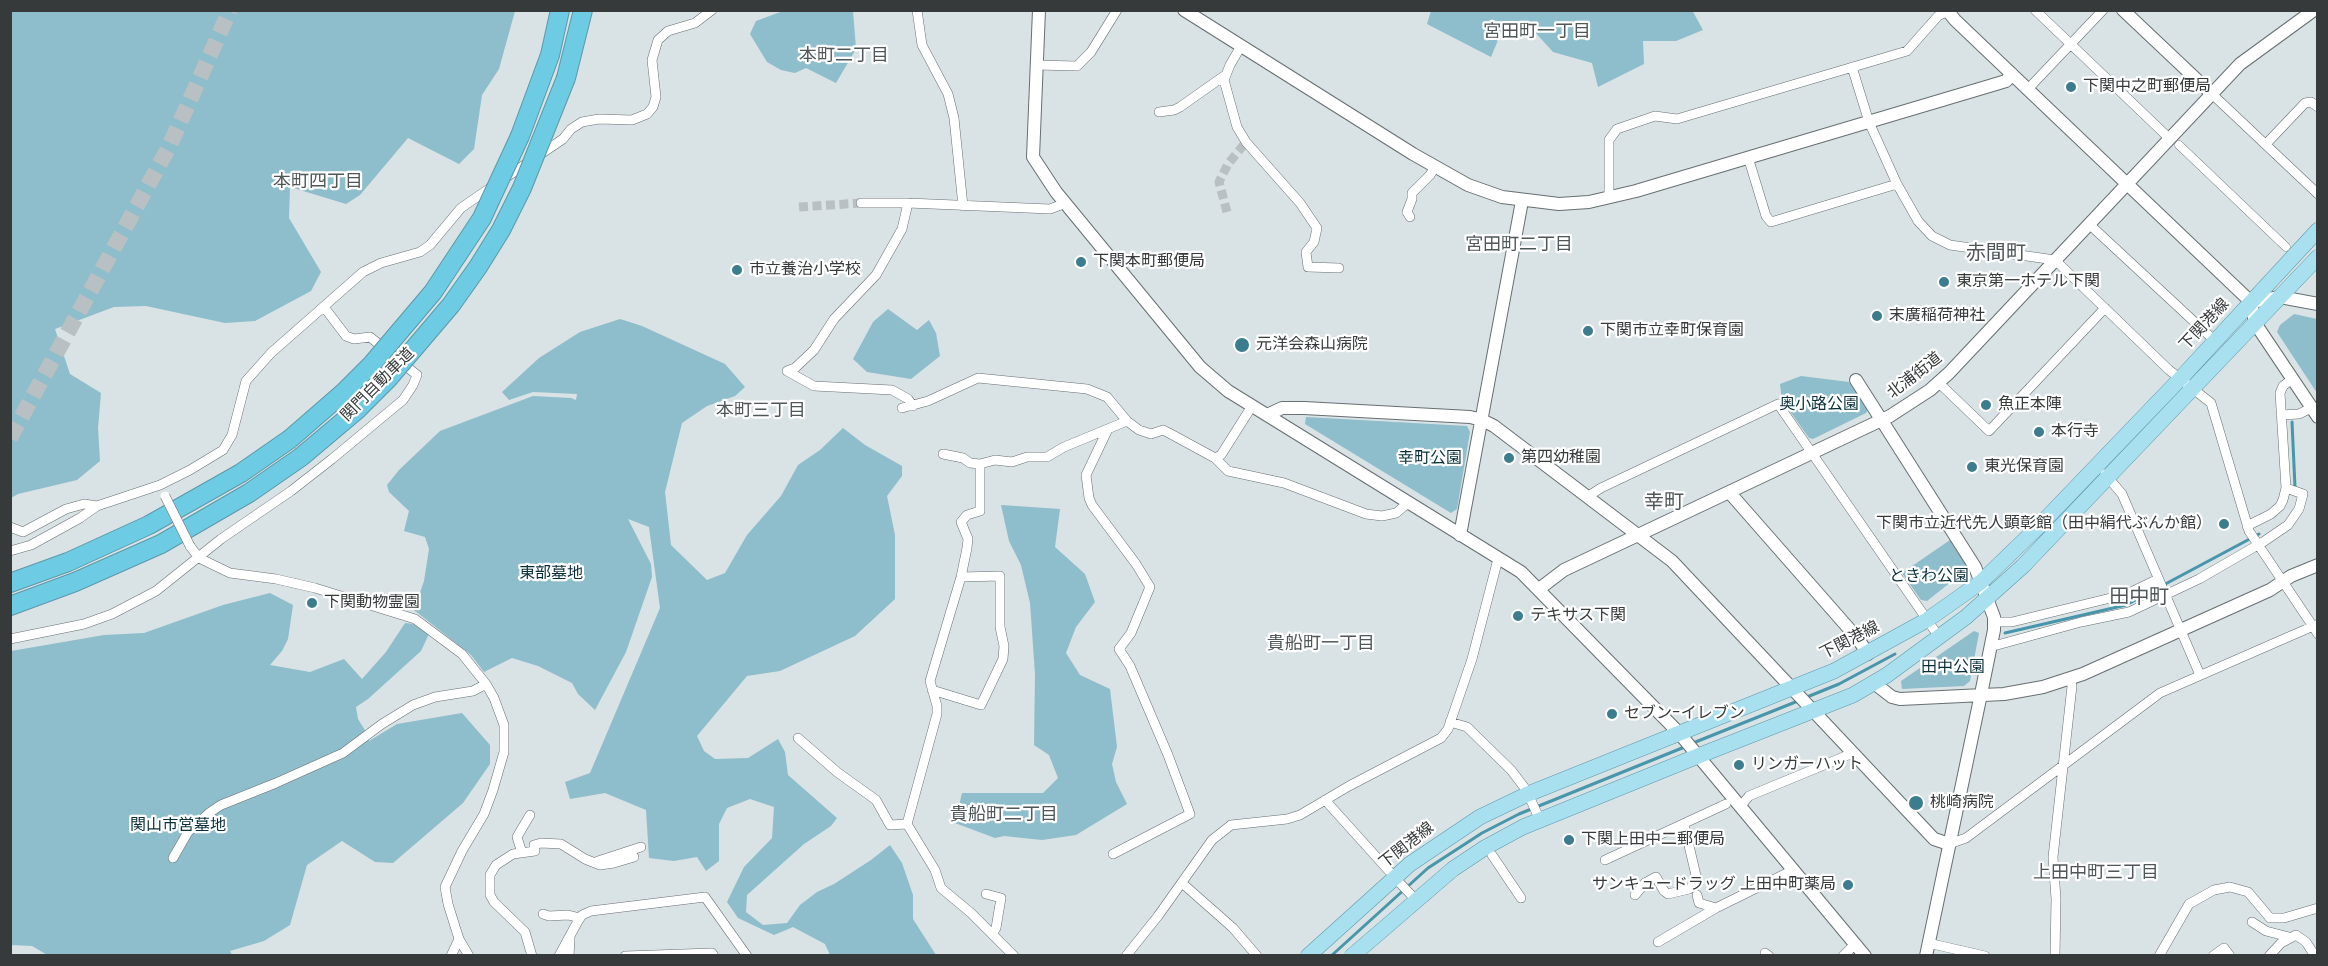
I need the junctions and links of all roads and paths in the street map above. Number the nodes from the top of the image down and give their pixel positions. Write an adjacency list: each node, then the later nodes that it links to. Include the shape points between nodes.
1 (549, 10): 25 (highway, via 542,57)
2 (560, 10): 25 (highway, 関門自動車道, via 550,55)
3 (583, 10): 96 (highway, 関門自動車道, bridge, via 566,78 501,230 422,341 388,379 301,457 249,493 161,544)
4 (712, 10): 49 (street, via 695,23 668,31 658,40 652,60 656,97 646,114 632,120 600,119 578,125 461,208 425,248 363,272)
5 (917, 10): 38 (street, via 922,45 948,94 954,118)
6 (1039, 10): 16 (street)
7 (1117, 10): 16 (street, via 1091,52 1077,66)
8 (1184, 10): 15 (street)
9 (2035, 10): 14 (street)
10 (2103, 10): 14 (street)
11 (2123, 10): 21 (street)
12 (2314, 10): 21 (street, 北浦街道, via 2247,58)
13 (1947, 11): 17 (street, via 1907,51); 18 (street)
14 (2071, 44): 20 (street); 26 (street)
15 (1241, 46): 19 (street); 29 (street)
16 (1036, 65): 37 (street, via 1033,157)
17 (1852, 67): 24 (street); 33 (street, via 1677,118 1647,117 1617,129 1609,140)
18 (2012, 74): 20 (street); 24 (street, via 2006,81)
19 (1224, 76): 23 (street, via 1174,110); 45 (street, via 1239,132 1317,228 1314,242 1306,252 1308,267)
20 (2028, 89): 31 (street)
21 (2212, 94): 26 (street, 北浦街道); 27 (street)
22 (2318, 107): 27 (street, via 2305,103)
23 (1159, 111)
24 (1869, 122): 28 (street); 30 (street)
25 (520, 136): 92 (highway, 関門自動車道, bridge, via 482,218 433,292 344,392 290,439 241,473 149,525)
26 (2175, 142): 31 (street, 北浦街道); 42 (street)
27 (2266, 144): 32 (street)
28 (1748, 157): 30 (street, via 1771,222); 33 (street)
29 (1435, 167): 34 (street, via 1468,185); 39 (street, via 1412,193 1407,212)
30 (1897, 184): 44 (street, via 1918,220 1932,236 1950,245)
31 (2128, 184): 40 (street, 北浦街道); 47 (street)
32 (2318, 194)
33 (1609, 198): 34 (street, via 1559,204)
34 (1522, 201): 65 (street)
35 (908, 202): 36 (street); 38 (street); 58 (street, via 902,229 876,275 834,319 814,350 787,371 814,386 892,390)
36 (861, 203)
37 (1066, 204): 38 (street, via 1050,209); 59 (street, via 1200,367)
38 (963, 206)
39 (1410, 217)
40 (2089, 224): 44 (street, 北浦街道); 52 (street)
41 (2318, 230): 47 (main road, 下関港線)
42 (2286, 247)
43 (2318, 257): 46 (main road, 下関港線)
44 (2055, 260): 50 (street); 56 (street, 北浦街道)
45 (1339, 268)
46 (2280, 297): 47 (street); 48 (street); 51 (main road, 下関港線)
47 (2251, 302): 51 (street); 52 (main road, 下関港線)
48 (2318, 304)
49 (324, 308): 73 (street, via 271,353 246,381 232,435 223,450); 85 (street, via 350,338 370,337 417,375 413,385 403,400 332,459)
50 (2105, 308): 53 (street); 56 (street, via 1989,431)
51 (2255, 323): 54 (street); 57 (main road, 下関港線)
52 (2215, 341): 53 (main road, 下関港線)
53 (2180, 379): 57 (street); 72 (main road, 下関港線)
54 (2292, 379): 61 (street); 63 (street, via 2281,389)
55 (1856, 380): 64 (street)
56 (1939, 383): 64 (street, 北浦街道)
57 (2193, 389): 72 (main road, 下関港線); 80 (street, via 2211,402)
58 (913, 406): 60 (street); 66 (street, via 978,378 1087,389 1107,397)
59 (1252, 406): 62 (street); 70 (street, via 1221,455)
60 (902, 408)
61 (2314, 412): 63 (street)
62 (1267, 415): 65 (street, via 1282,408 1304,408); 77 (street)
63 (2281, 415): 74 (street)
64 (1881, 419): 68 (street, 北浦街道); 91 (street)
65 (1482, 420): 76 (street); 81 (street)
66 (1127, 421): 67 (street); 70 (street, via 1151,434 1163,430)
67 (1107, 430): 71 (street, via 1047,457); 129 (street, via 1086,475 1089,498 1150,587 1131,633 1119,649 1130,666 1190,814)
68 (1811, 452): 75 (street, 北浦街道); 76 (street, via 1778,404); 97 (street)
69 (943, 454): 71 (street)
70 (1215, 458): 77 (street, via 1228,471 1284,483 1366,514 1390,515)
71 (980, 464): 88 (street, via 980,511 967,515 962,522 968,539)
72 (2102, 471): 89 (street, via 2122,494); 91 (main road, 下関港線); 95 (main road, 下関港線, via 2052,537)
73 (160, 485): 78 (street); 85 (street, bridge)
74 (2286, 488): 80 (street, via 2276,511); 83 (street, via 2303,494 2299,509 2288,525)
75 (1729, 492): 82 (street, 北浦街道); 104 (street)
76 (1587, 497): 82 (street)
77 (1408, 503): 81 (street)
78 (97, 506): 79 (street, via 84,504 66,509 23,532); 84 (street, via 31,545)
79 (10, 527)
80 (2248, 528): 83 (street)
81 (1460, 535): 86 (street)
82 (1637, 535): 93 (street, 北浦街道, via 1554,576); 110 (street, via 1672,561)
83 (2256, 543): 90 (street); 94 (street)
84 (10, 551)
85 (199, 558): 102 (street, via 156,591 112,614 70,628); 108 (street, via 230,573 315,588 407,615 462,654)
86 (1498, 559): 93 (street, via 1521,572); 113 (street, via 1472,659)
87 (2318, 565): 90 (street)
88 (961, 577): 109 (street, via 930,681); 109 (street, via 1000,576 1003,658 981,705)
89 (2159, 580): 94 (street); 98 (street, via 2127,594 2012,622)
90 (2282, 581): 99 (street); 100 (street)
91 (1981, 582): 95 (street); 97 (main road, 下関港線)
92 (10, 583)
93 (1539, 589): 115 (street)
94 (2164, 594): 100 (street); 103 (street, via 2129,612)
95 (1988, 598): 98 (street); 101 (main road, 下関港線)
96 (10, 606)
97 (1927, 620): 101 (street); 104 (main road, 下関港線)
98 (1994, 622): 103 (street)
99 (2316, 628): 105 (street)
100 (2180, 630): 105 (street); 106 (street)
101 (1939, 638): 107 (main road, 下関港線)
102 (10, 639)
103 (1990, 647): 111 (street)
104 (1868, 654): 110 (main road, 下関港線)
105 (2200, 675): 117 (street, via 2152,698)
106 (2070, 678): 111 (street, via 2020,692); 117 (street)
107 (1874, 683): 111 (street, via 1900,699); 112 (main road, 下関港線, via 1853,695)
108 (486, 684): 132 (street, via 473,691 413,705 343,753 221,805 188,832); 151 (street, via 504,724 504,752 483,814 446,886)
109 (932, 690): 124 (street, via 937,714)
110 (1794, 690): 112 (street); 115 (main road, 下関港線)
111 (1981, 694): 126 (street)
112 (1810, 709): 115 (main road, 下関港線); 116 (street)
113 (1450, 722): 118 (street, via 1467,728 1511,770); 119 (street, via 1441,738 1430,745)
114 (798, 738): 124 (street, via 876,800 890,825)
115 (1688, 745): 118 (main road, 下関港線); 121 (street); 123 (main road, 下関港線)
116 (1853, 753): 121 (street, via 1749,796); 126 (street, via 1934,839)
117 (2063, 765): 126 (street, via 1966,838); 172 (street, via 2053,857)
118 (1528, 794): 123 (street); 136 (main road, 下関港線, via 1462,827)
119 (1325, 800): 136 (street); 137 (street, via 1292,818 1231,825 1212,840)
120 (1726, 804): 125 (street)
121 (1740, 807): 135 (street)
122 (530, 815): 128 (street, via 517,837)
123 (1539, 817): 141 (main road, 下関港線, via 1486,847)
124 (907, 824): 148 (street, via 935,870 941,888)
125 (1684, 824): 133 (street); 139 (street, via 1696,883 1689,889 1668,894 1656,877)
126 (1949, 844): 153 (street)
127 (641, 847): 134 (street)
128 (522, 853): 134 (street, via 535,851 534,845 541,843 561,844); 157 (street, via 507,857 493,868 490,894 525,932)
129 (1113, 854)
130 (1491, 855): 142 (street)
131 (634, 856): 134 (street, via 604,865)
132 (173, 858)
133 (1605, 860)
134 (593, 862)
135 (1794, 870): 143 (street); 154 (street)
136 (1395, 877): 141 (street); 166 (main road, 下関港線)
137 (1182, 884): 164 (street); 165 (street, via 1233,928)
138 (986, 894): 148 (street, via 1001,898)
139 (1635, 895)
140 (1697, 895): 143 (street, via 1699,903)
141 (1413, 897): 167 (main road, 下関港線)
142 (1521, 898)
143 (1716, 908): 152 (street)
144 (2318, 908): 173 (street, via 2270,918 2248,892 2230,887 2214,890 2189,904)
145 (543, 914): 146 (street)
146 (580, 918): 149 (street); 162 (street, via 601,909 705,897)
147 (2252, 922): 150 (street)
148 (992, 934): 163 (street)
149 (570, 937): 158 (street); 159 (street)
150 (2289, 938): 176 (street); 177 (street, via 2302,938)
151 (459, 939): 155 (street); 156 (street)
152 (1658, 942)
153 (1928, 943): 170 (street); 171 (street)
154 (1855, 944): 168 (street); 169 (street)
155 (452, 956)
156 (469, 956)
157 (532, 956)
158 (559, 956)
159 (569, 956)
160 (625, 956): 161 (street)
161 (714, 956)
162 (747, 956)
163 (1014, 956)
164 (1126, 956)
165 (1257, 956)
166 (1308, 956)
167 (1352, 956)
168 (1843, 956)
169 (1865, 956)
170 (1926, 956)
171 (1985, 956)
172 (2055, 956)
173 (2159, 956)
174 (2213, 956): 175 (street, via 2224,948)
175 (2230, 956)
176 (2269, 956)
177 (2315, 956)

